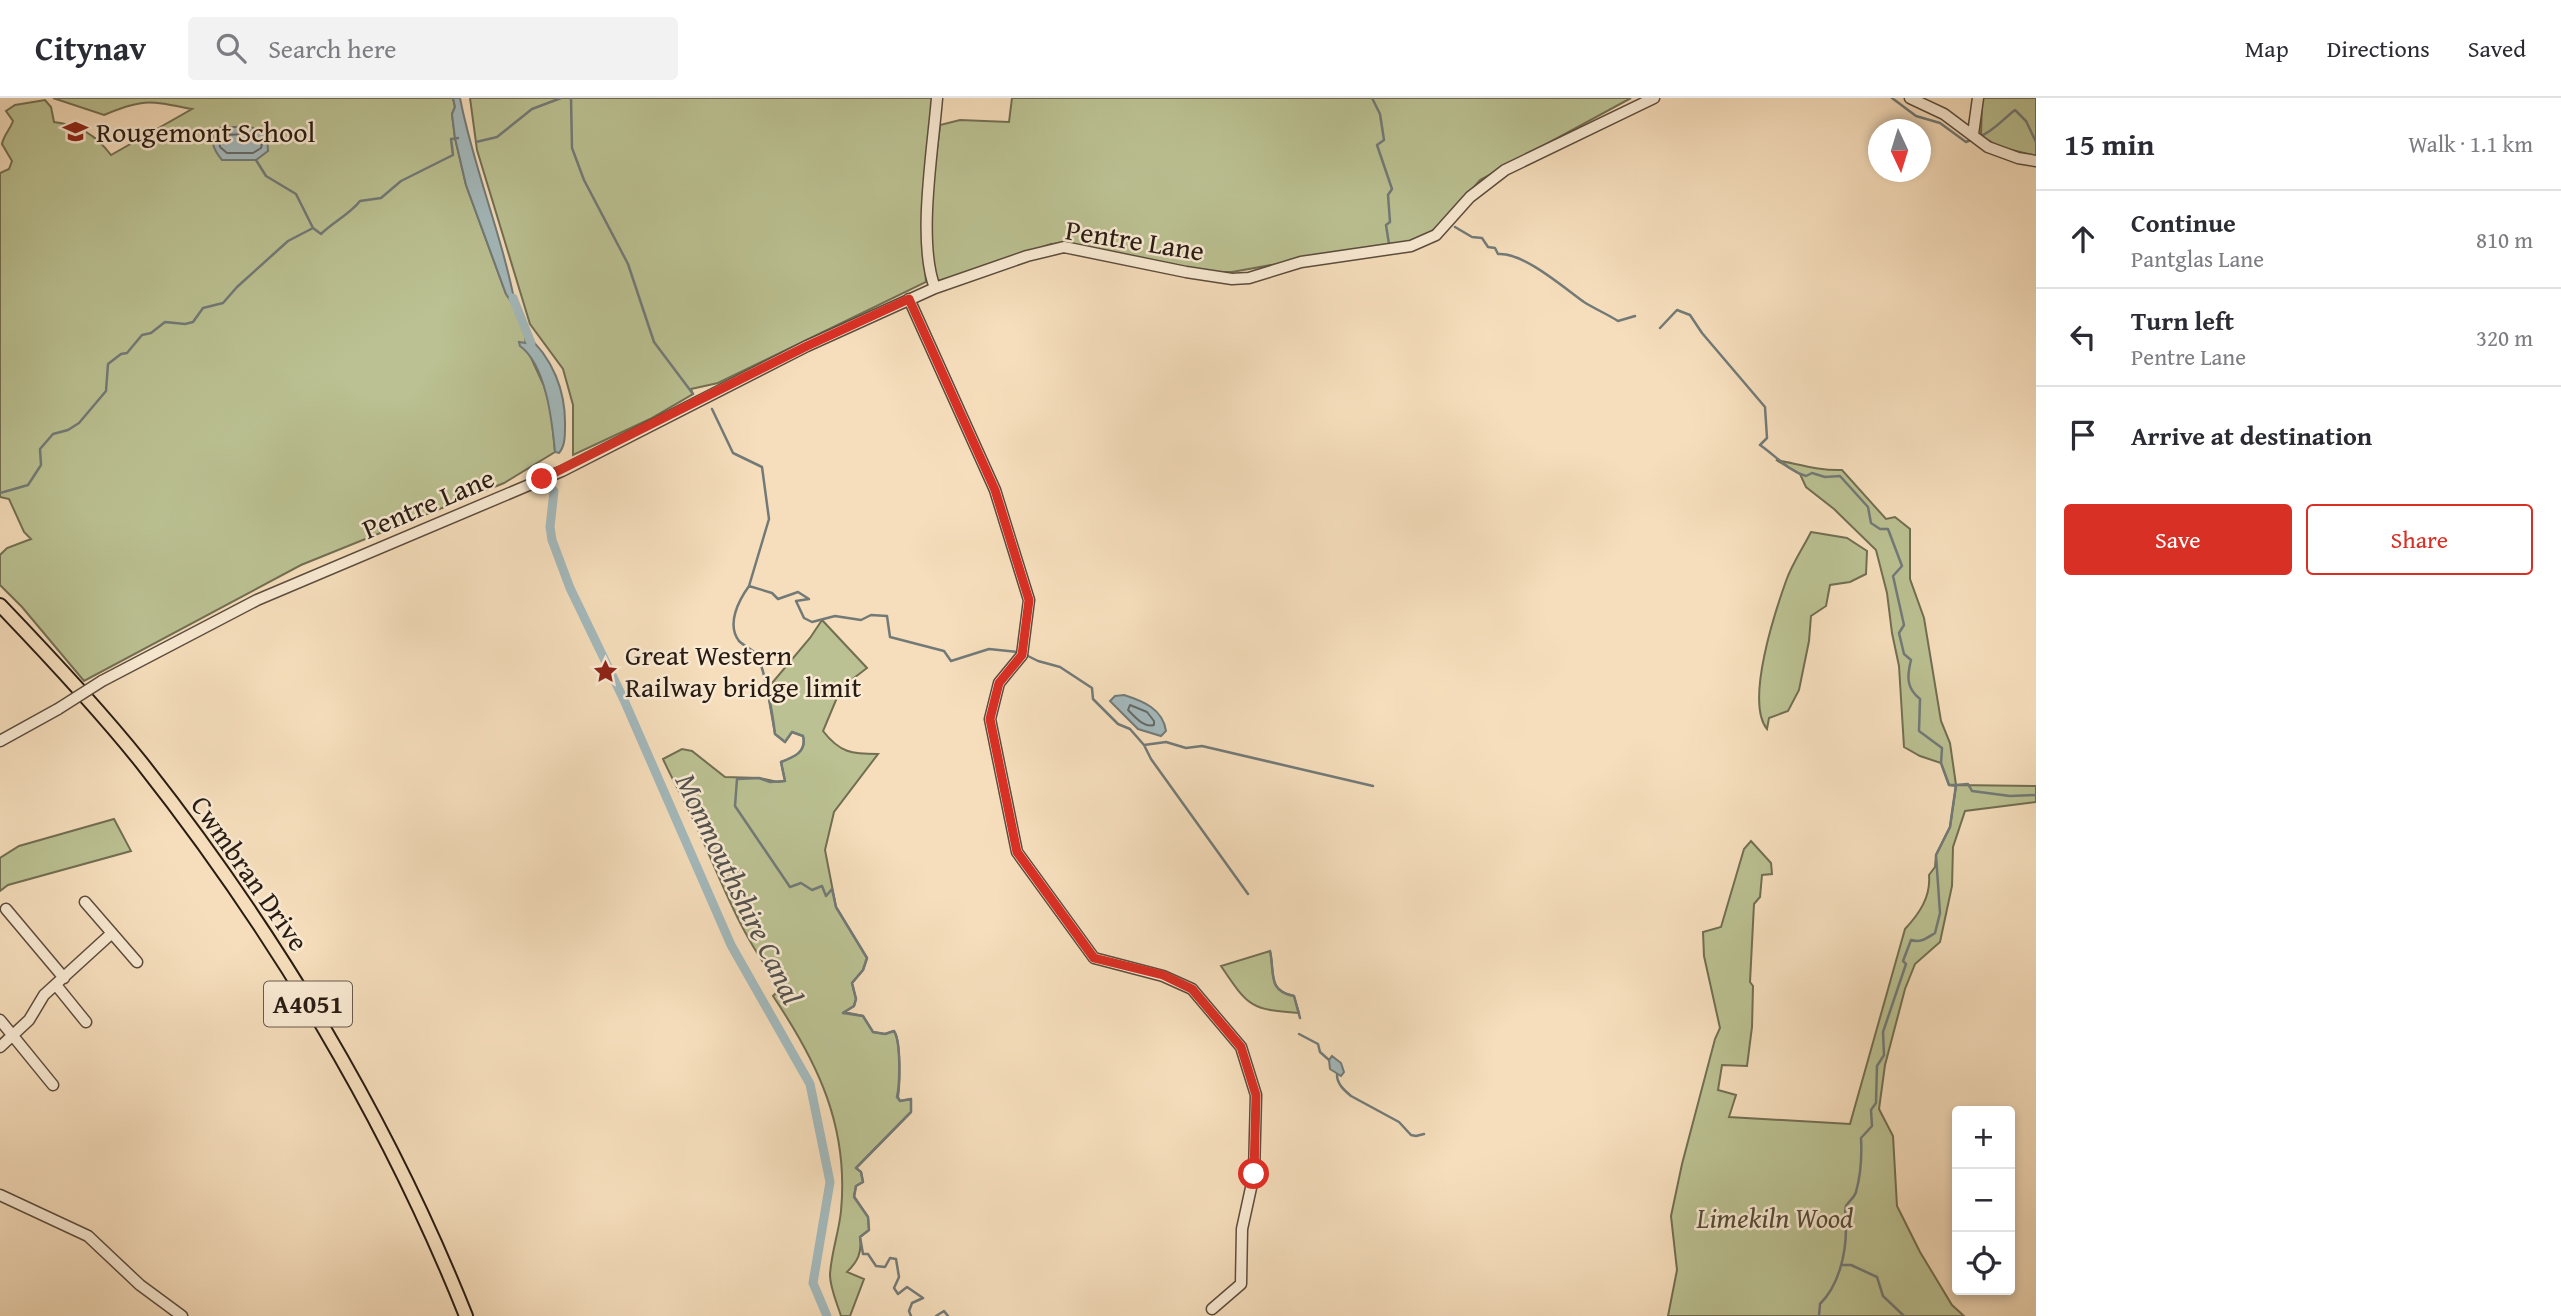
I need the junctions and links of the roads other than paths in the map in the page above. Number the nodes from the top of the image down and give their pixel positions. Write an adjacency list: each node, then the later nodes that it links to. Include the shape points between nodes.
1 (937, 98): 7 (street, via 926,245)
2 (1654, 98): 7 (street, Pentre Lane, via 1506,170 1470,197 1436,235 1411,246 1301,262 1232,279 1064,247)
3 (1910, 98): 5 (street)
4 (1978, 98): 5 (street)
5 (1973, 134): 6 (street, via 1988,147)
6 (2036, 161)
7 (935, 288): 8 (street, Pentre Lane)
8 (909, 299): 10 (street, Pentre Lane, bridge, via 562,471 257,600 102,681); 22 (street, via 995,490 1029,600 1022,655 999,683 990,719 1017,852 1094,958 1163,975 1192,989 1241,1047 1256,1095 1254,1174 1242,1229 1241,1284)
9 (0, 604): 24 (main road, Cwmbran Drive / A4051, via 140,762 263,933 375,1122)
10 (0, 741)
11 (85, 902): 13 (street)
12 (6, 909): 15 (street)
13 (112, 933): 14 (street); 15 (street)
14 (137, 962)
15 (60, 981): 17 (street); 18 (street)
16 (0, 1020): 18 (street)
17 (86, 1022)
18 (13, 1035): 19 (street); 20 (street)
19 (0, 1047)
20 (53, 1084)
21 (0, 1195): 23 (street, via 89,1236 140,1285)
22 (1212, 1309)
23 (182, 1316)
24 (466, 1316)

